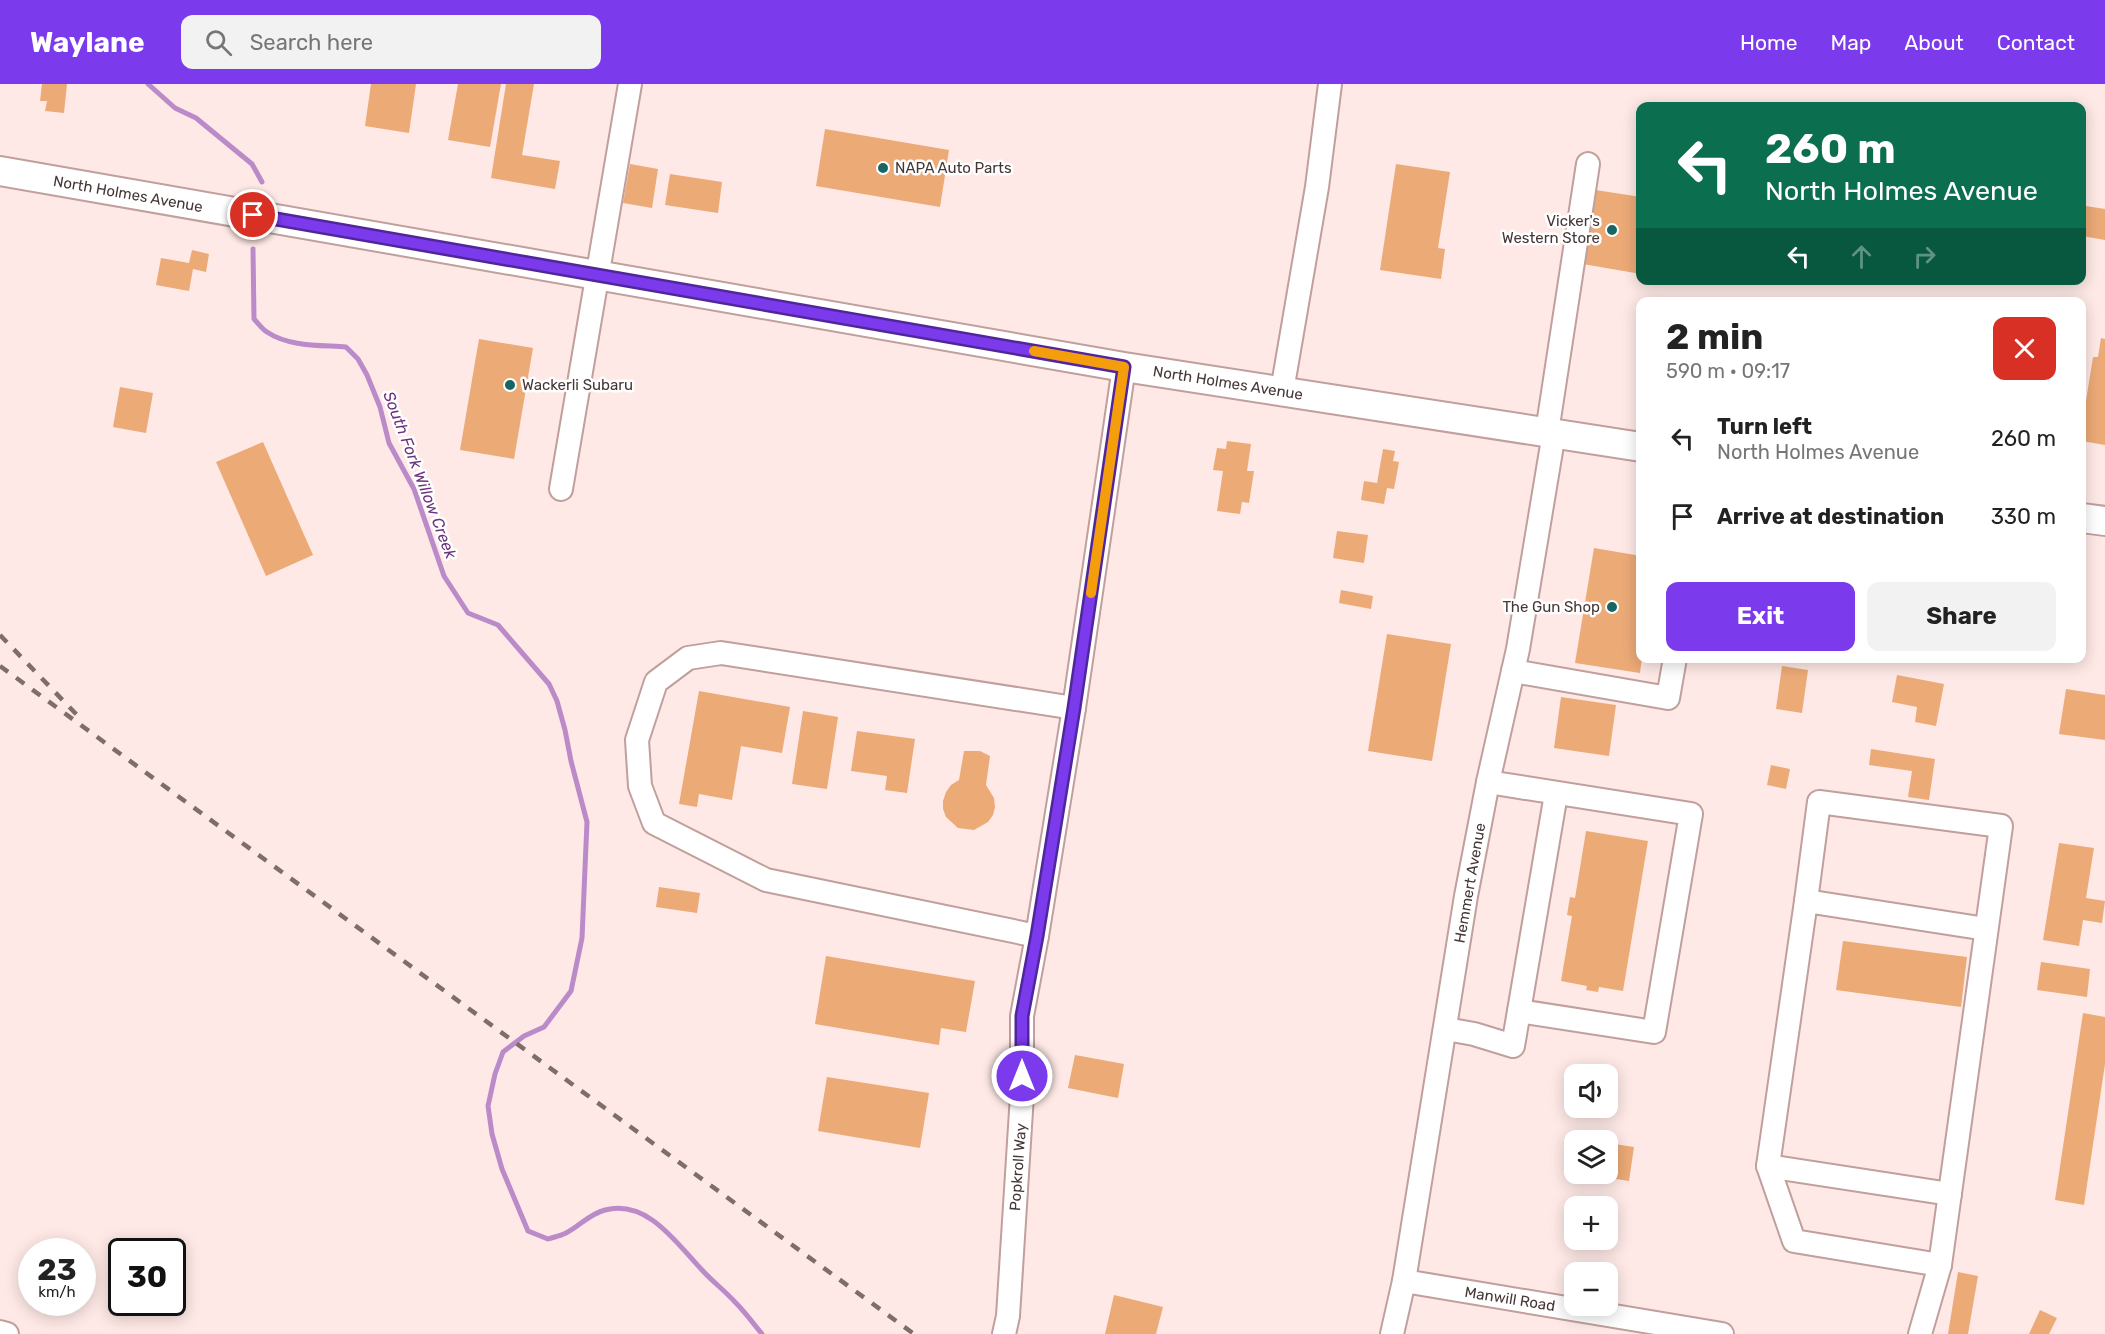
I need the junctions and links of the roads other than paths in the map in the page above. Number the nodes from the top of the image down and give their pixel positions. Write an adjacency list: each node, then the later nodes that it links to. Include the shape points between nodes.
1 (630, 84): 5 (street)
2 (1330, 84): 7 (street, via 1317,187)
3 (1588, 165): 8 (street, Hemmert Avenue)
4 (0, 171): 5 (main road, North Holmes Avenue)
5 (597, 275): 6 (main road, North Holmes Avenue); 10 (street)
6 (1124, 367): 7 (main road, North Holmes Avenue); 15 (street, Popkroll Way)
7 (1282, 391): 8 (main road, North Holmes Avenue)
8 (1550, 432): 9 (main road, North Holmes Avenue); 14 (street, Hemmert Avenue)
9 (1636, 446)
10 (561, 489)
11 (2086, 519): 12 (main road)
12 (2105, 521)
13 (1674, 663): 14 (street, via 1668,698)
14 (1514, 671): 16 (street, Hemmert Avenue)
15 (1074, 708): 20 (street, Popkroll Way); 20 (street, via 721,653 688,658 656,682 637,741 640,786 654,823 766,879)
16 (1488, 782): 17 (street); 22 (street, Hemmert Avenue)
17 (1556, 794): 21 (street); 21 (street, via 1691,814 1654,1032)
18 (1806, 901): 19 (street); 19 (street, via 1819,802 2001,826); 23 (street)
19 (1986, 929): 24 (street)
20 (1037, 936): 30 (street, Popkroll Way, via 1022,1016 1022,1095)
21 (1519, 1011): 22 (street, via 1513,1046)
22 (1446, 1029): 26 (street, Hemmert Avenue)
23 (1768, 1166): 24 (street); 25 (street, via 1794,1241)
24 (1950, 1194): 25 (street)
25 (1940, 1265): 33 (street)
26 (1404, 1281): 27 (street, Manwill Road); 31 (street, Hemmert Avenue)
27 (1689, 1331): 32 (street, Manwill Road)
28 (0, 1332): 29 (street)
29 (7, 1334)
30 (1004, 1334)
31 (1392, 1334)
32 (1722, 1334)
33 (1920, 1334)

